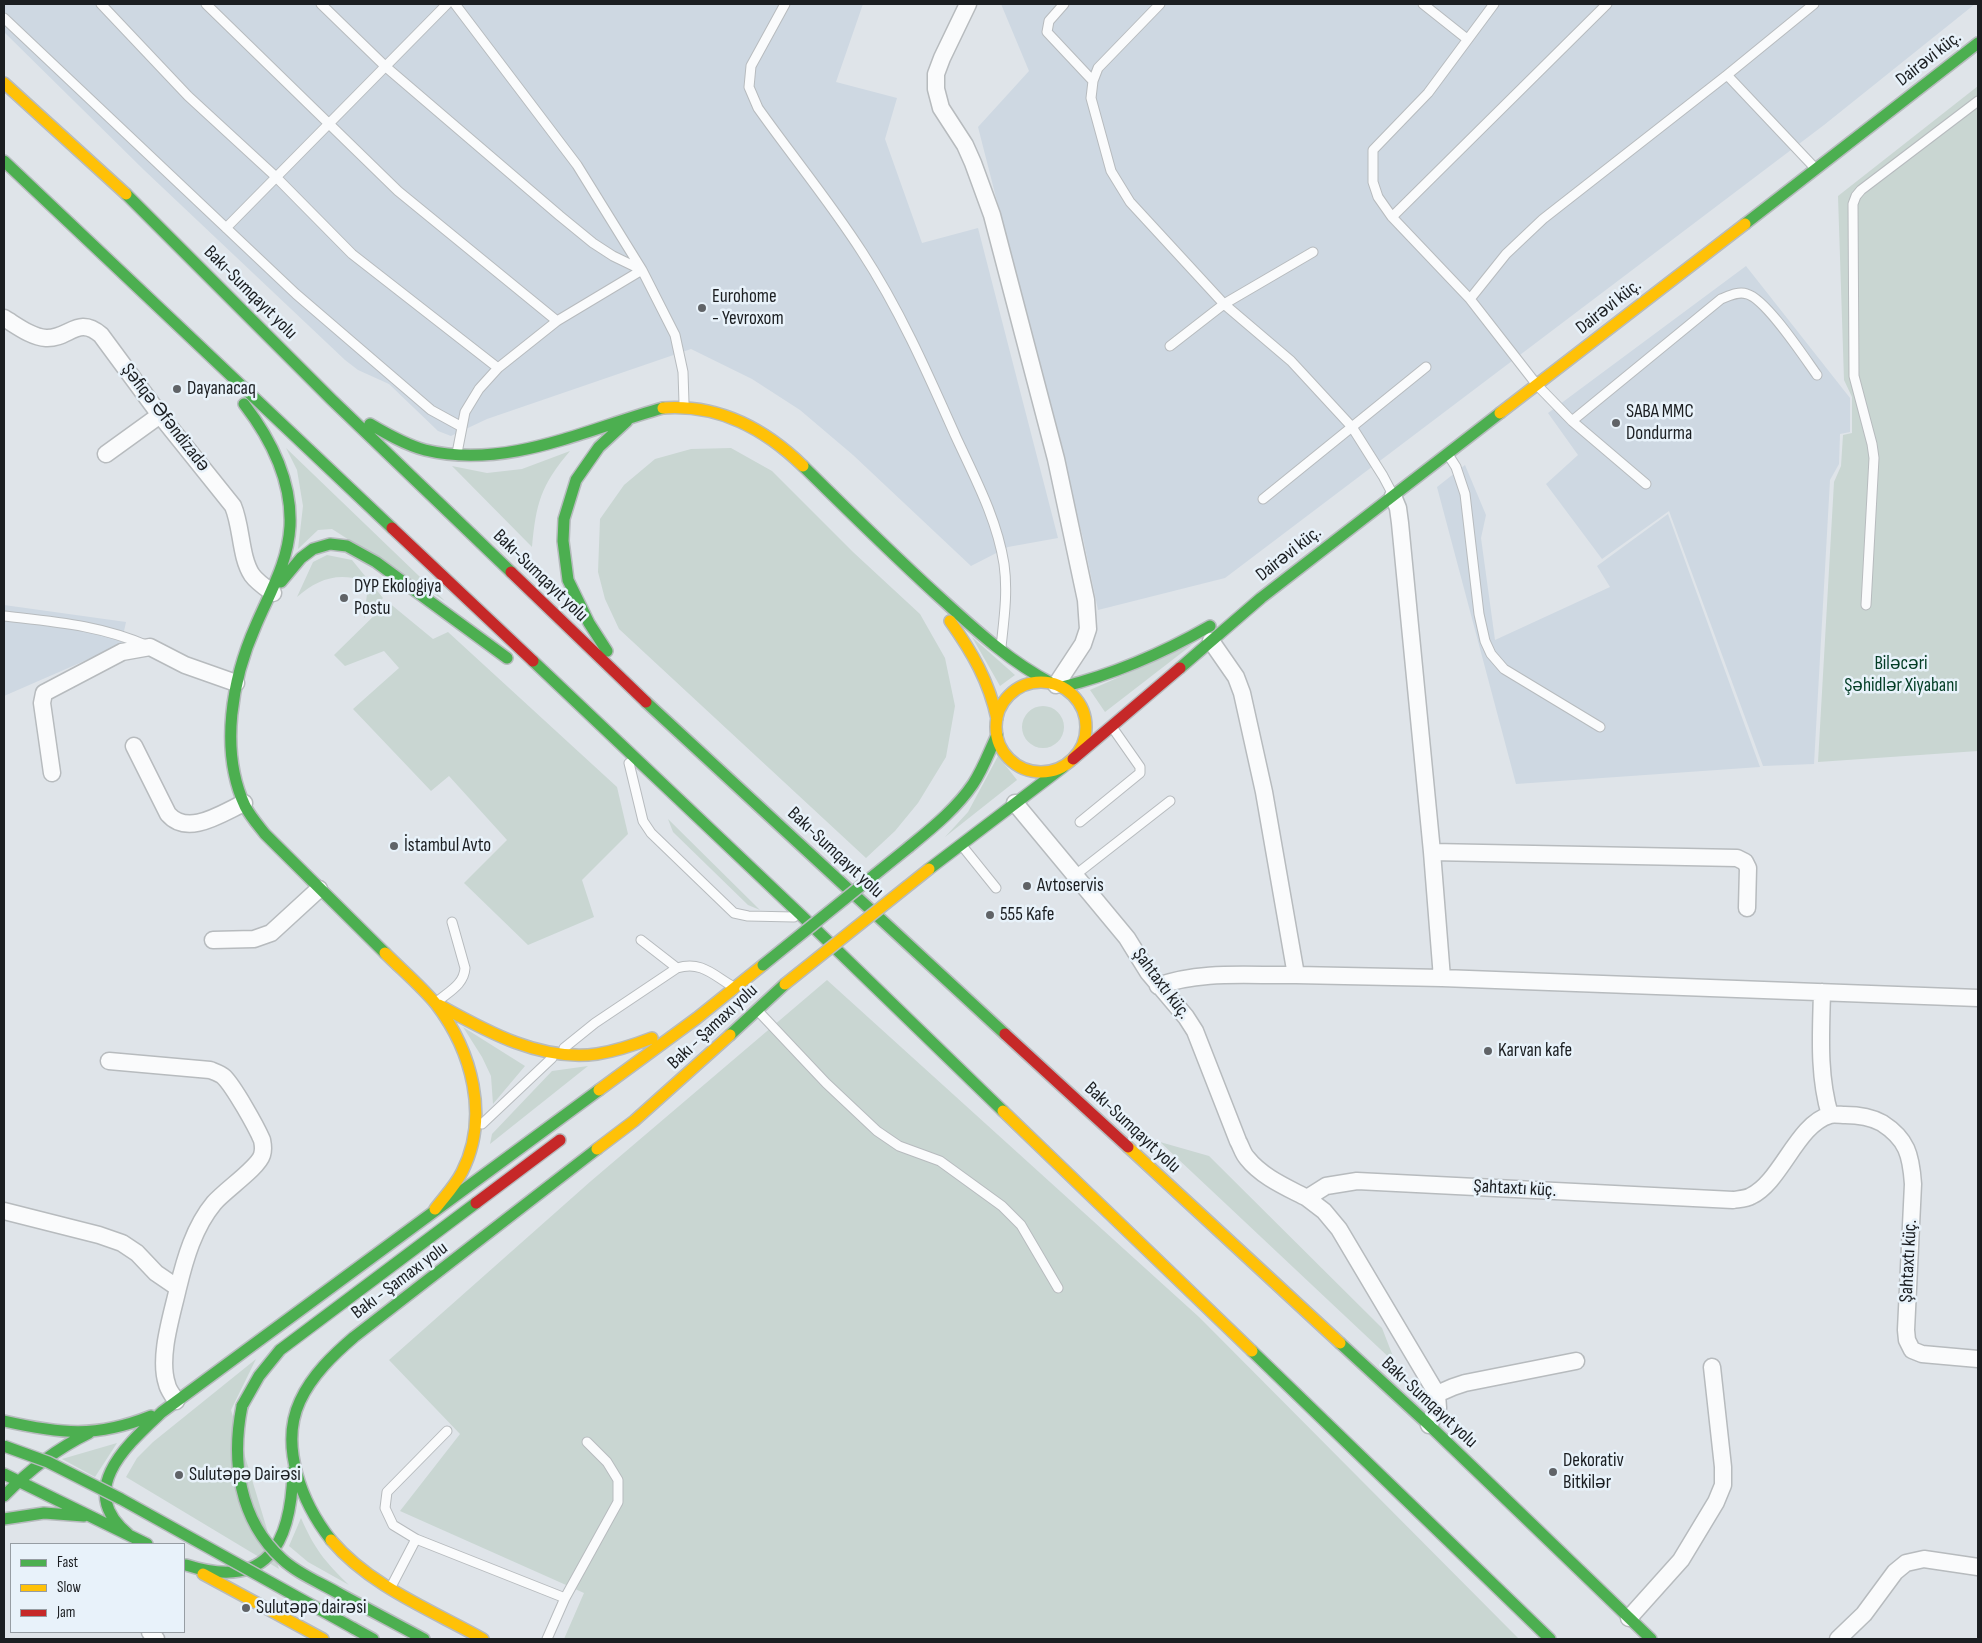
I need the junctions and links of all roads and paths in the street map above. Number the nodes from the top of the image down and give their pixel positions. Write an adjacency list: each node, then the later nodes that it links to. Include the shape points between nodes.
1 (101, 4): 26 (lane, via 188,96)
2 (206, 4): 23 (lane)
3 (321, 4): 17 (lane)
4 (447, 4): 17 (lane)
5 (455, 4): 33 (lane, via 578,165)
6 (785, 4): 64 (lane, via 750,66 749,87 758,108 862,252 891,301 984,497 997,535 1006,580)
7 (968, 4): 68 (street, via 942,58 936,74 936,89 941,108 965,145 992,215 1056,459 1086,600 1088,629 1083,644)
8 (1064, 4): 19 (lane, via 1049,21 1047,32)
9 (1160, 4): 19 (lane, via 1098,68)
10 (1423, 4): 15 (lane)
11 (1494, 4): 15 (lane)
12 (1607, 4): 29 (lane)
13 (1814, 4): 18 (lane)
14 (4, 18): 30 (lane)
15 (1468, 39): 29 (lane, via 1428,92 1373,150 1373,182 1378,197)
16 (1978, 43): 25 (main road, Dairəvi küç.)
17 (386, 67): 23 (lane); 33 (lane, via 587,238)
18 (1727, 75): 25 (lane); 34 (lane, via 1543,219 1506,254)
19 (1093, 81): 35 (lane, via 1091,98 1111,171 1130,202)
20 (4, 83): 28 (main road, Bakı-Sumqayıt yolu)
21 (36, 97): 28 (main road)
22 (1978, 101): 60 (lane, via 1861,190 1853,204 1854,376 1874,458)
23 (329, 123): 26 (lane); 37 (lane, via 398,190)
24 (4, 161): 31 (main road)
25 (1816, 169): 43 (main road, Dairəvi küç.)
26 (275, 176): 30 (lane); 41 (lane, via 352,254)
27 (4, 177): 31 (main road)
28 (127, 195): 44 (main road, Bakı-Sumqayıt yolu)
29 (1392, 217): 34 (lane)
30 (226, 228): 49 (lane, via 296,294 425,405)
31 (88, 243): 38 (main road)
32 (1314, 252): 35 (lane)
33 (642, 270): 37 (lane); 45 (lane, via 675,335 683,372)
34 (1470, 299): 43 (lane)
35 (1224, 304): 39 (lane); 50 (lane, via 1291,361)
36 (4, 318): 46 (street, Şəfiqə Əfəndizadə, via 45,338 53,338 78,327 94,329)
37 (557, 320): 41 (lane)
38 (191, 338): 58 (main road, via 262,428 285,478 290,533); 75 (main road)
39 (1170, 346)
40 (1426, 367): 50 (lane)
41 (498, 368): 49 (lane, via 471,401)
42 (1817, 375): 48 (lane, via 1757,299 1746,294 1733,294 1721,299)
43 (1537, 385): 48 (lane); 52 (main road, Dairəvi küç.)
44 (331, 398): 53 (main road, via 387,434 426,450); 69 (main road, Bakı-Sumqayıt yolu)
45 (684, 406): 47 (main road); 57 (main road, via 716,411 748,424 781,446)
46 (160, 415): 51 (street); 58 (street, Şəfiqə Əfəndizadə, via 233,506 249,569)
47 (634, 416): 53 (main road, via 519,451 484,456); 69 (main road, via 600,447 576,480 564,519 563,541 568,580 579,604)
48 (1572, 422): 54 (lane)
49 (462, 427): 53 (lane)
50 (1352, 427): 55 (lane); 56 (lane)
51 (106, 454)
52 (1447, 454): 55 (main road, Dairəvi küç.); 72 (lane, via 1456,467 1465,494 1479,614 1491,654 1504,669)
53 (456, 455)
54 (1646, 484)
55 (1393, 496): 59 (main road, Dairəvi küç.); 83 (street, via 1400,523)
56 (1263, 500)
57 (923, 583): 64 (main road); 70 (main road, via 977,660 987,679)
58 (273, 593): 65 (main road, via 315,547 328,544 350,547 382,566); 67 (main road, via 259,618)
59 (1261, 598): 62 (main road, Dairəvi küç.); 68 (main road, Dairəvi küç., via 1177,645 1119,672)
60 (1866, 605)
61 (4, 616): 63 (lane, via 94,627)
62 (1211, 641): 71 (main road, Dairəvi küç.); 94 (street, via 1232,670 1242,693 1264,792)
63 (150, 647): 67 (street, via 185,665); 77 (street, via 122,652 44,693 42,703)
64 (1000, 652): 68 (main road)
65 (518, 666)
66 (533, 678): 75 (main road)
67 (236, 683): 79 (main road, via 232,722 234,764)
68 (1056, 685): 70 (main road, via 1036,682 1022,686 1001,705); 76 (main road, via 1076,698 1085,714 1085,738)
69 (633, 690): 121 (main road, Bakı-Sumqayıt yolu)
70 (997, 719): 73 (main road)
71 (1110, 725): 76 (main road, Dairəvi küç.); 81 (lane, via 1140,767 1140,773)
72 (1600, 727)
73 (997, 735): 76 (main road, via 1002,749 1024,768 1038,772 1053,770); 97 (main road, Bakı - Şamaxı yolu, bridge, via 979,776 955,806 910,847)
74 (134, 746): 79 (street, via 174,821 187,825 200,822)
75 (625, 748): 89 (main road); 89 (lane, via 643,821 651,833 727,906 748,916)
76 (1070, 762): 80 (main road, Dairəvi küç.)
77 (52, 773)
78 (1170, 801): 85 (lane)
79 (244, 803): 87 (main road, via 265,834)
80 (1015, 803): 82 (main road, Dairəvi küç.); 85 (street, Şahtaxtı küç.)
81 (1080, 822)
82 (961, 845): 84 (main road, Dairəvi küç.); 86 (lane)
83 (1432, 852): 88 (street, via 1737,858 1748,868); 95 (street)
84 (929, 869): 101 (main road, Bakı - Şamaxı yolu, bridge)
85 (1074, 876): 96 (street, Şahtaxtı küç., via 1127,938)
86 (996, 888)
87 (319, 889): 91 (street, via 271,933 254,939); 100 (main road)
88 (1747, 908)
89 (803, 917): 145 (main road)
90 (452, 922): 100 (lane, via 465,976)
91 (213, 940)
92 (641, 940): 93 (lane)
93 (677, 968): 97 (lane, via 699,966); 103 (lane, via 595,1023)
94 (1296, 975): 95 (street); 96 (street, via 1199,976)
95 (1442, 978): 98 (street)
96 (1158, 986): 109 (street, Şahtaxtı küç., via 1195,1031 1247,1158 1262,1172)
97 (735, 988): 102 (main road, Bakı - Şamaxı yolu)
98 (1822, 992): 99 (street); 106 (street, via 1821,1073)
99 (1978, 998)
100 (435, 1003): 103 (main road, via 490,1033 528,1048); 107 (main road, via 455,1033 470,1070)
101 (757, 1010): 113 (lane, via 826,1083 877,1130 899,1146 940,1162 1002,1206 1021,1225); 126 (main road, Bakı - Şamaxı yolu, via 634,1121 331,1357 304,1392 295,1412)
102 (697, 1018): 103 (main road, via 637,1046 607,1054); 104 (main road); 110 (main road, Bakı - Şamaxı yolu)
103 (556, 1054): 107 (lane)
104 (668, 1054)
105 (109, 1061): 112 (street, via 210,1070 223,1076 264,1146 258,1163 213,1205 196,1233)
106 (1830, 1115): 109 (street, Şahtaxtı küç., via 1803,1136 1763,1188 1751,1197 1733,1200 1357,1181 1326,1186); 114 (street, Şahtaxtı küç., via 1855,1115 1876,1120 1895,1131 1912,1163 1906,1330 1912,1350 1922,1354)
107 (475, 1130): 110 (main road, via 461,1173)
108 (570, 1133): 142 (main road, bridge, via 286,1344 262,1370 242,1406 238,1422 237,1467 246,1506 266,1541 300,1572)
109 (1307, 1198): 117 (street, via 1339,1229)
110 (435, 1209): 118 (main road, Bakı - Şamaxı yolu)
111 (4, 1211): 112 (street, via 122,1243)
112 (178, 1288): 118 (street, via 164,1372 167,1386)
113 (1058, 1288)
114 (1978, 1359)
115 (1576, 1361): 117 (street, via 1464,1383)
116 (1712, 1366): 139 (street, via 1723,1485 1681,1560)
117 (1437, 1394): 121 (street, via 1438,1408)
118 (176, 1401): 119 (main road, Bakı - Şamaxı yolu)
119 (162, 1412): 123 (main road, via 128,1425); 132 (main road, via 123,1450 107,1481 107,1504 111,1515)
120 (4, 1421): 123 (main road, via 52,1431); 127 (main road, via 18,1436 18,1454)
121 (1429, 1425): 139 (main road, Bakı-Sumqayıt yolu)
122 (447, 1431): 133 (lane, via 388,1492 385,1508 393,1525)
123 (89, 1433): 128 (main road, via 51,1454)
124 (587, 1442): 138 (lane, via 607,1462 618,1480 618,1502)
125 (4, 1446): 141 (main road, bridge, via 48,1462 121,1499)
126 (292, 1452): 135 (main road, via 290,1511 281,1538 266,1559 250,1569 234,1573 205,1571); 137 (main road, Bakı - Şamaxı yolu, via 307,1500 326,1535 342,1552)
127 (7, 1467): 128 (main road)
128 (19, 1481): 129 (main road); 130 (main road)
129 (4, 1496)
130 (97, 1518): 131 (main road, via 38,1513); 132 (main road)
131 (4, 1519)
132 (128, 1534): 134 (main road)
133 (416, 1539): 137 (lane); 138 (lane)
134 (145, 1543)
135 (185, 1565): 140 (main road)
136 (1978, 1567): 147 (street, via 1924,1559 1906,1563 1895,1572 1864,1614)
137 (391, 1588): 143 (main road, Bakı - Şamaxı yolu)
138 (565, 1598): 144 (lane)
139 (1629, 1618): 146 (main road, Bakı-Sumqayıt yolu)
140 (323, 1639)
141 (374, 1639)
142 (424, 1639)
143 (483, 1639)
144 (547, 1639)
145 (1550, 1639)
146 (1651, 1639)
147 (1838, 1639)

